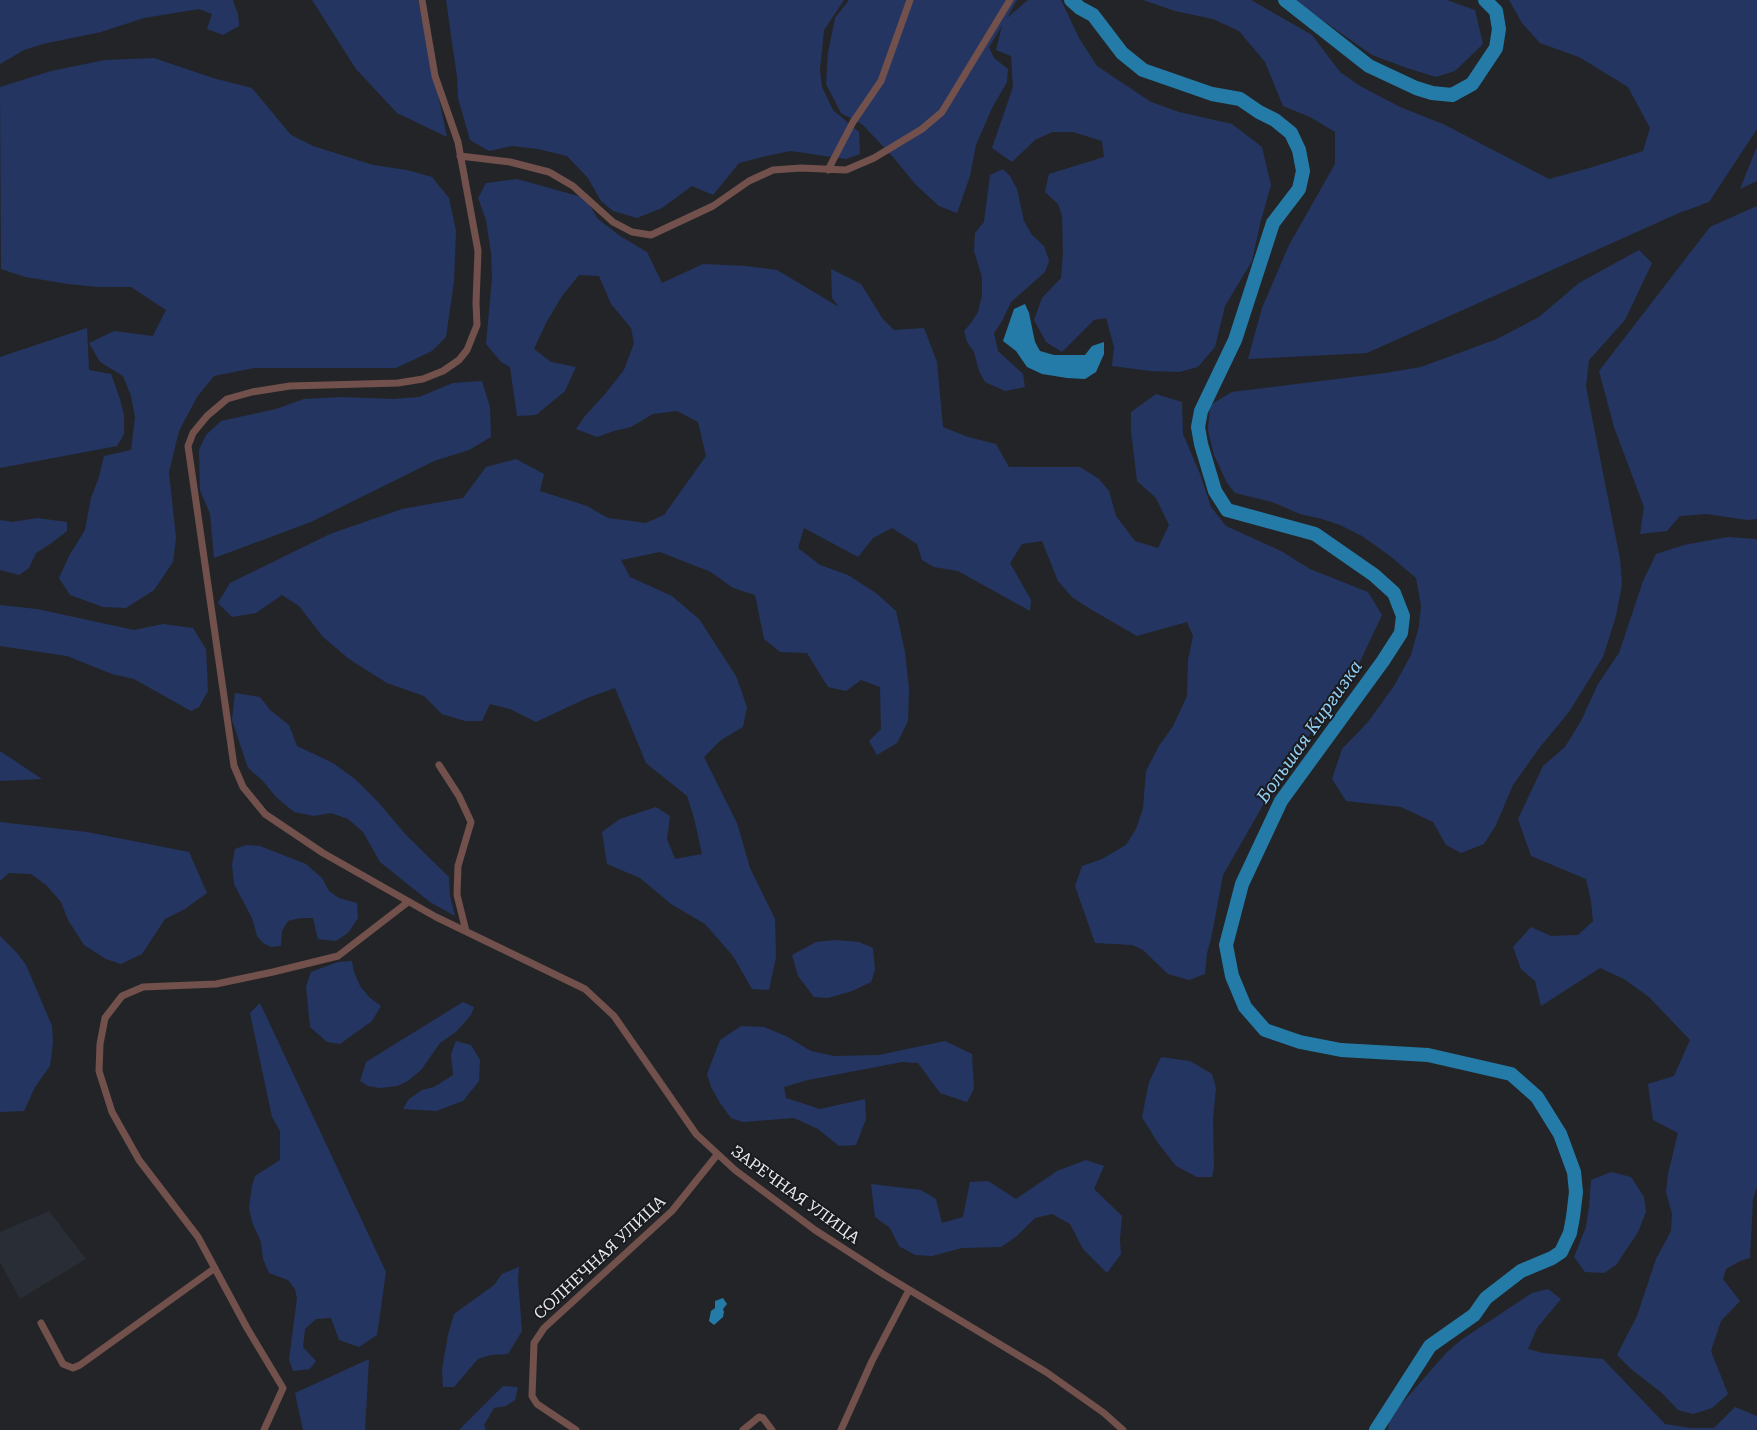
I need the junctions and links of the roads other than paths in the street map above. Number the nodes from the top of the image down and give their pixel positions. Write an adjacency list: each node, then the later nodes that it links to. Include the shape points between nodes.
1 (422, 0): 4 (street, ЗАРЕЧНАЯ УЛИЦА, via 435,76)
2 (910, 0): 5 (street, via 881,81 853,122)
3 (1010, 0): 5 (street, via 942,112 922,129 874,158 846,170)
4 (460, 156): 5 (street, via 510,162 549,172 573,186 614,222 632,232 651,235 713,206 749,181 773,170); 7 (street, ЗАРЕЧНАЯ УЛИЦА, via 478,251 477,325 467,350 459,360 423,379 398,383 290,386 227,399 207,416 193,433 188,446 234,766 242,787 265,814 323,853)
5 (828, 170)
6 (439, 765): 8 (street, via 471,822 458,866 457,895)
7 (408, 902): 8 (street, ЗАРЕЧНАЯ УЛИЦА); 10 (street, via 338,956 216,984 143,987 122,996 105,1018 99,1071 112,1112 139,1160 198,1237)
8 (466, 931): 9 (street, ЗАРЕЧНАЯ УЛИЦА, via 585,989 614,1016 696,1134)
9 (717, 1155): 11 (street, ЗАРЕЧНАЯ УЛИЦА, via 815,1230); 14 (street, СОЛНЕЧНАЯ УЛИЦА, via 672,1211 544,1328 534,1343 532,1396 537,1404)
10 (214, 1268): 12 (street, via 73,1368 63,1364); 13 (street, via 283,1388)
11 (909, 1290): 17 (street); 18 (street, ЗАРЕЧНАЯ УЛИЦА, via 1046,1372)
12 (40, 1324)
13 (264, 1430)
14 (576, 1430)
15 (743, 1430): 16 (street, via 759,1417)
16 (772, 1430)
17 (841, 1430)
18 (1123, 1430)

